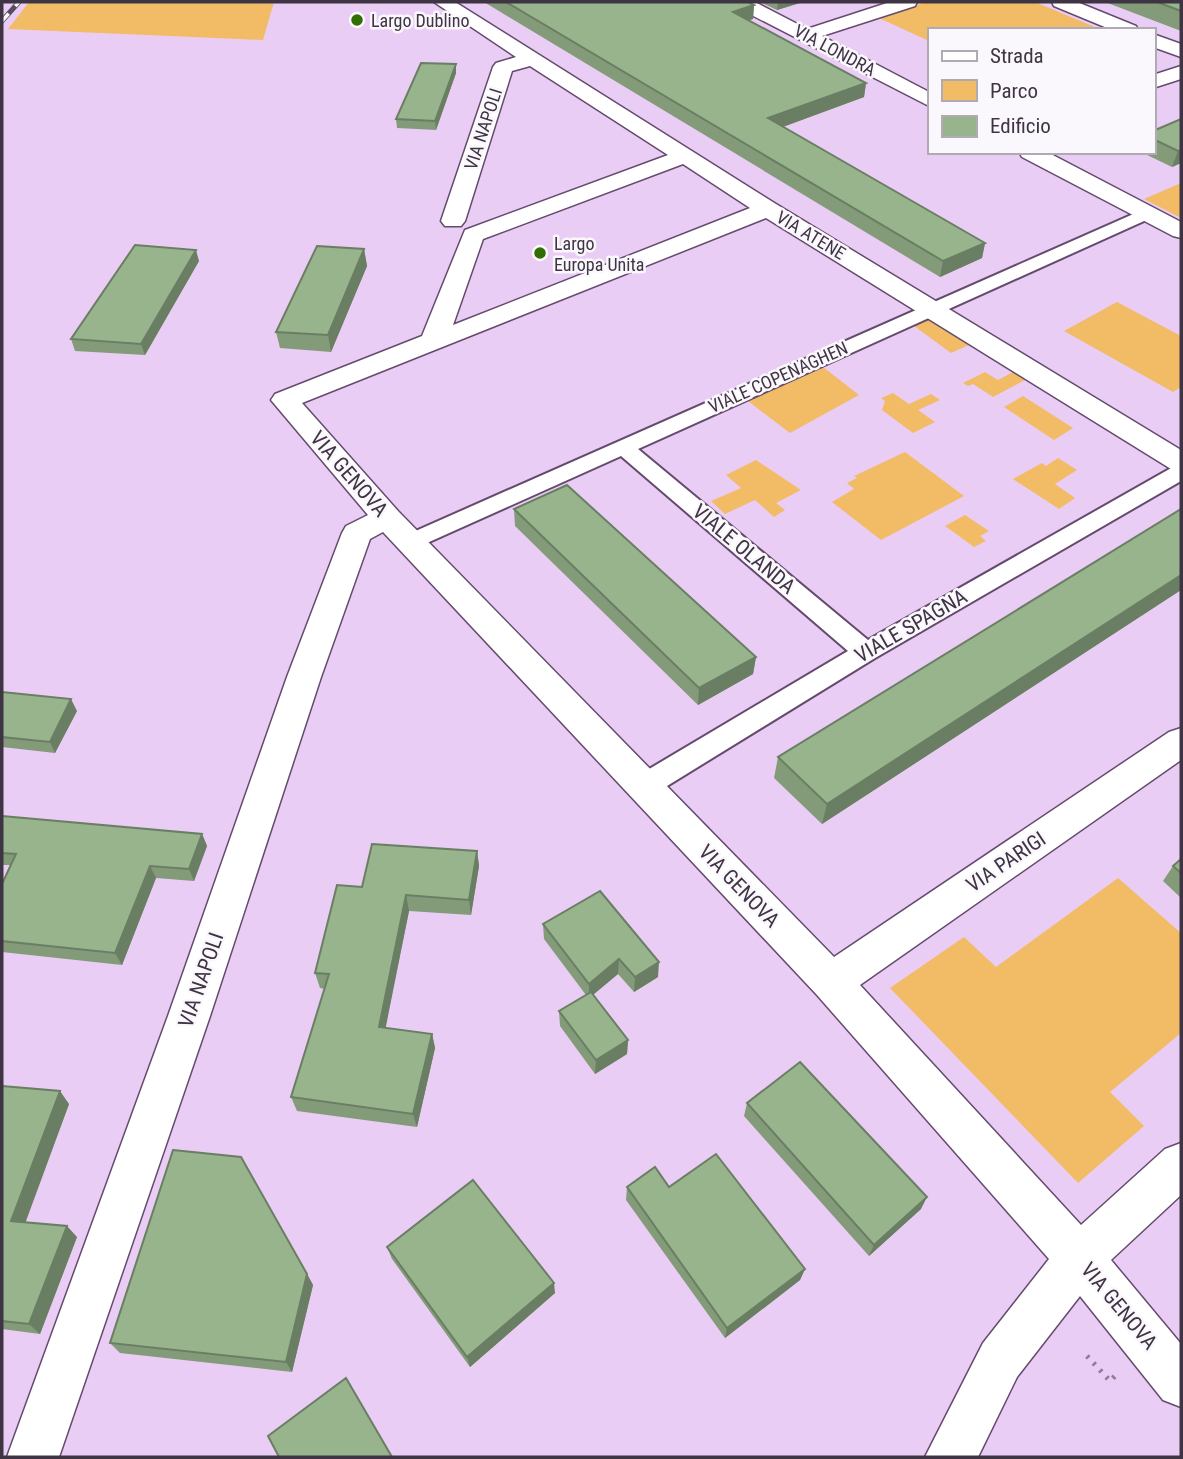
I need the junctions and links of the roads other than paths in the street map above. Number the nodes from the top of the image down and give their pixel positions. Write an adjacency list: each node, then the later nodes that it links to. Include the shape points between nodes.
1 (443, 2): 9 (street, VIA ATENE)
2 (741, 2): 6 (street, VIA LONDRA)
3 (908, 2): 6 (street)
4 (1061, 2): 5 (street)
5 (1124, 28)
6 (807, 35): 12 (street, VIA LONDRA)
7 (1155, 41): 8 (street)
8 (1181, 51)
9 (532, 59): 14 (street, VIA ATENE); 17 (street, VIA NAPOLI, via 503,67)
10 (1181, 72): 11 (street)
11 (1155, 81)
12 (928, 99)
13 (1034, 154): 16 (street)
14 (685, 156): 15 (street, VIA ATENE); 19 (street, via 473,235)
15 (768, 209): 20 (street, VIA ATENE); 21 (street)
16 (1147, 213): 18 (street); 20 (street, VIALE COPENAGHEN)
17 (453, 221)
18 (1181, 230)
19 (452, 291): 21 (street); 22 (street)
20 (932, 309): 23 (street, VIALE COPENAGHEN); 24 (street, VIA ATENE)
21 (501, 313): 22 (street)
22 (434, 340): 26 (street, VIA GENOVA, via 285,400)
23 (623, 447): 26 (street, VIALE COPENAGHEN); 27 (street, VIALE OLANDA)
24 (1181, 463)
25 (1181, 472): 27 (street, VIALE SPAGNA)
26 (398, 530): 29 (street, VIA GENOVA); 34 (street, VIA NAPOLI, via 357,533)
27 (866, 652): 29 (street, VIALE SPAGNA)
28 (1181, 742): 30 (street, VIA PARIGI)
29 (644, 786): 30 (street, VIA GENOVA)
30 (831, 982): 32 (street, VIA GENOVA)
31 (1181, 1165): 32 (street)
32 (1079, 1258): 33 (street, VIA GENOVA); 35 (street, via 1000,1360)
33 (1181, 1382)
34 (33, 1457)
35 (951, 1457)

